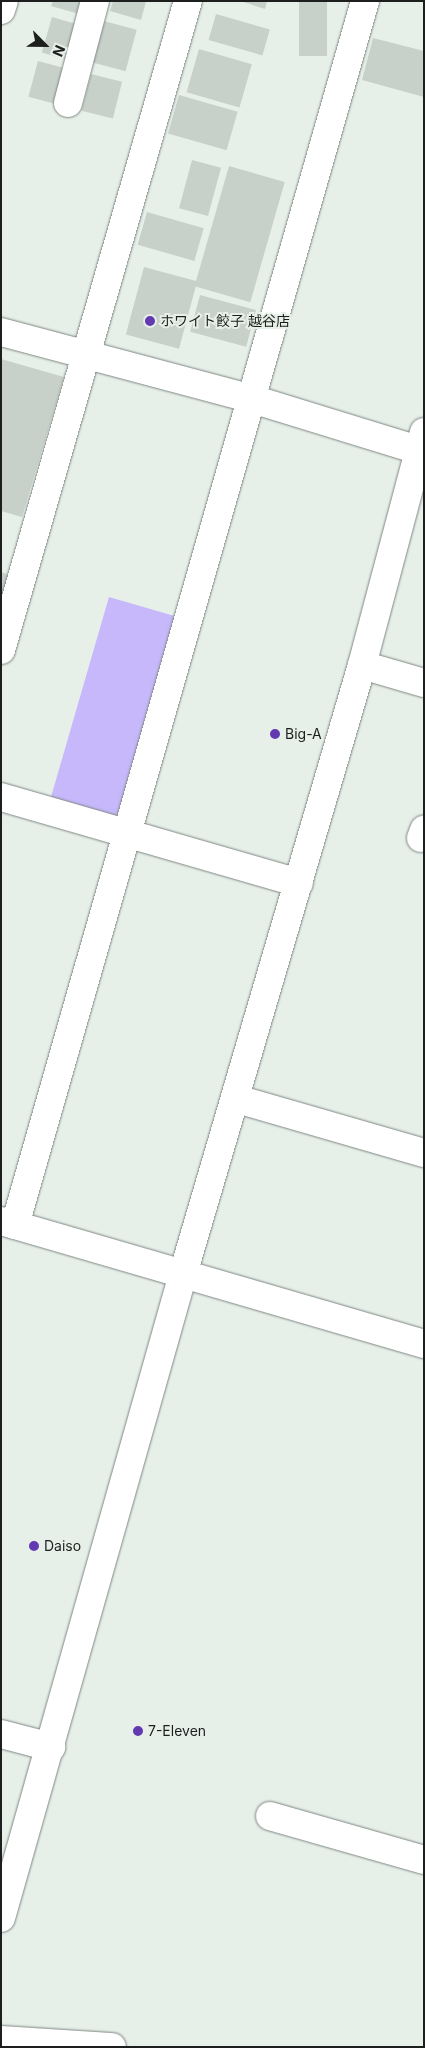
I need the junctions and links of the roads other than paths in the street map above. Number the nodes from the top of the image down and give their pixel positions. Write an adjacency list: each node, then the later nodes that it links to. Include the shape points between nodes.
1 (4, 1): 5 (street)
2 (95, 1): 6 (street)
3 (188, 1): 8 (street)
4 (365, 1): 9 (street)
5 (1, 10)
6 (68, 103)
7 (1, 332): 8 (street)
8 (87, 357): 9 (street); 11 (street)
9 (249, 398): 10 (street); 15 (street)
10 (420, 452): 12 (street)
11 (1, 650)
12 (362, 665): 13 (street); 16 (street)
13 (424, 683)
14 (1, 797): 15 (street)
15 (125, 831): 16 (street); 19 (street)
16 (299, 883): 17 (street)
17 (237, 1099): 18 (street); 20 (street)
18 (424, 1153)
19 (8, 1223): 20 (street)
20 (183, 1274): 21 (street); 23 (street)
21 (424, 1344)
22 (1, 1734): 23 (street)
23 (51, 1747): 26 (street)
24 (270, 1816): 25 (street)
25 (424, 1860)
26 (1, 1918)
27 (1, 2040): 28 (street)
28 (112, 2047)

